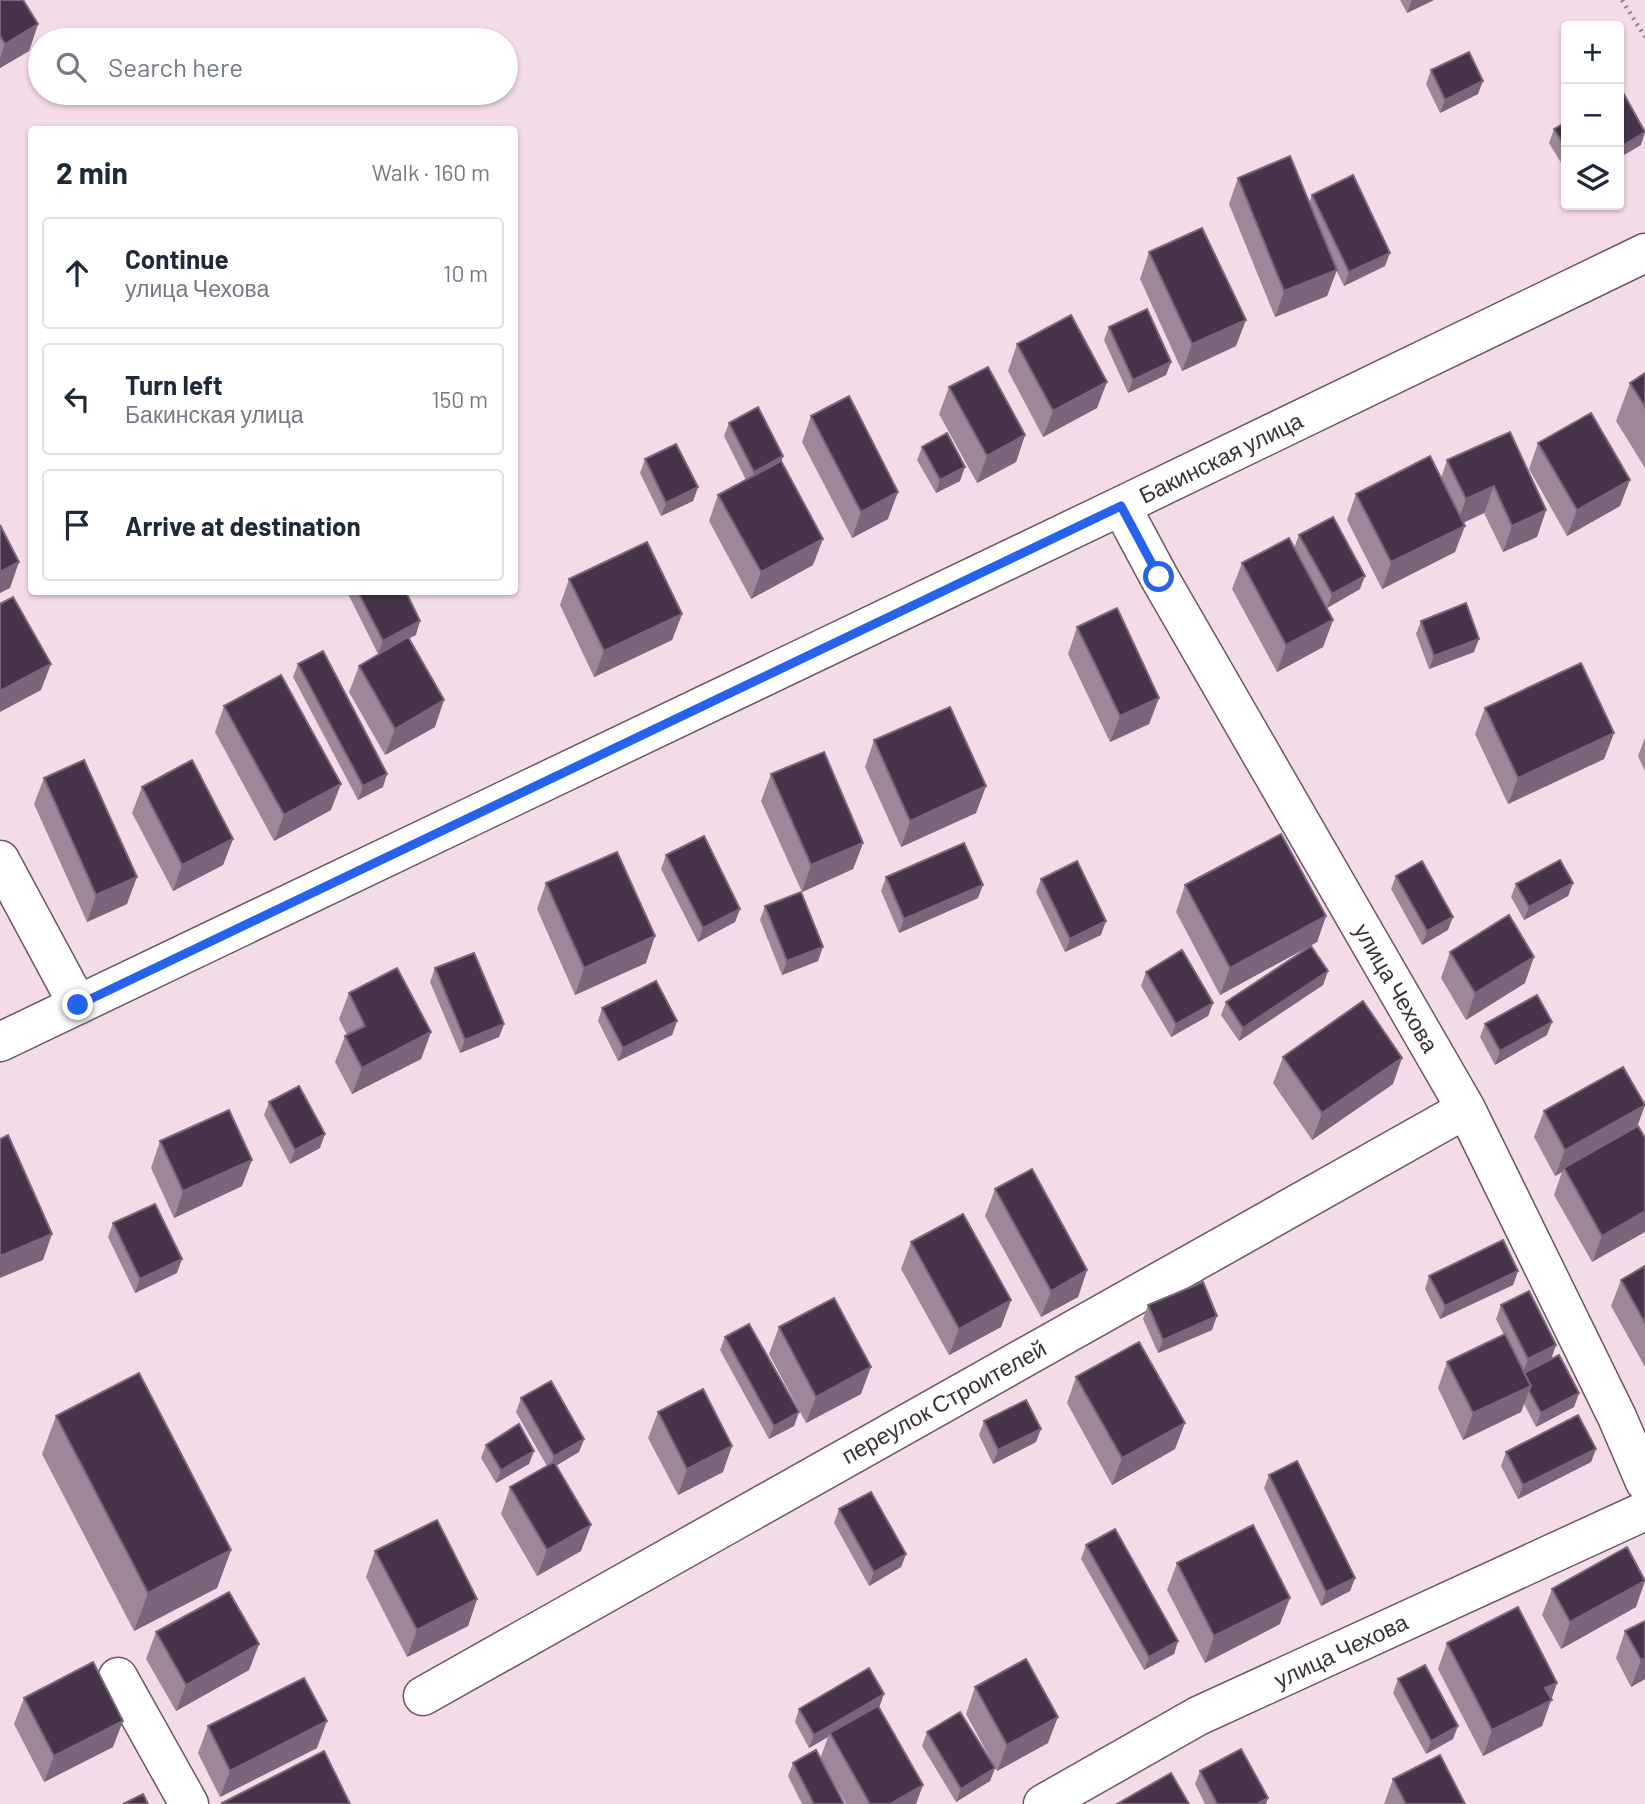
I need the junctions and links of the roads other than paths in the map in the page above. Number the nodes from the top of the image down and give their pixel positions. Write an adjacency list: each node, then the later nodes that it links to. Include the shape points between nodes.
1 (1645, 253): 2 (street, Бакинская улица)
2 (1121, 506): 4 (street, Бакинская улица); 6 (street, улица Чехова)
3 (0, 860): 4 (street)
4 (78, 1005): 5 (street, Бакинская улица)
5 (0, 1042)
6 (1466, 1109): 7 (street, улица Чехова); 10 (street, переулок Строителей)
7 (1645, 1482)
8 (1645, 1511): 12 (street, улица Чехова, via 1198,1716)
9 (118, 1676): 11 (street)
10 (423, 1696)
11 (189, 1804)
12 (1043, 1804)

